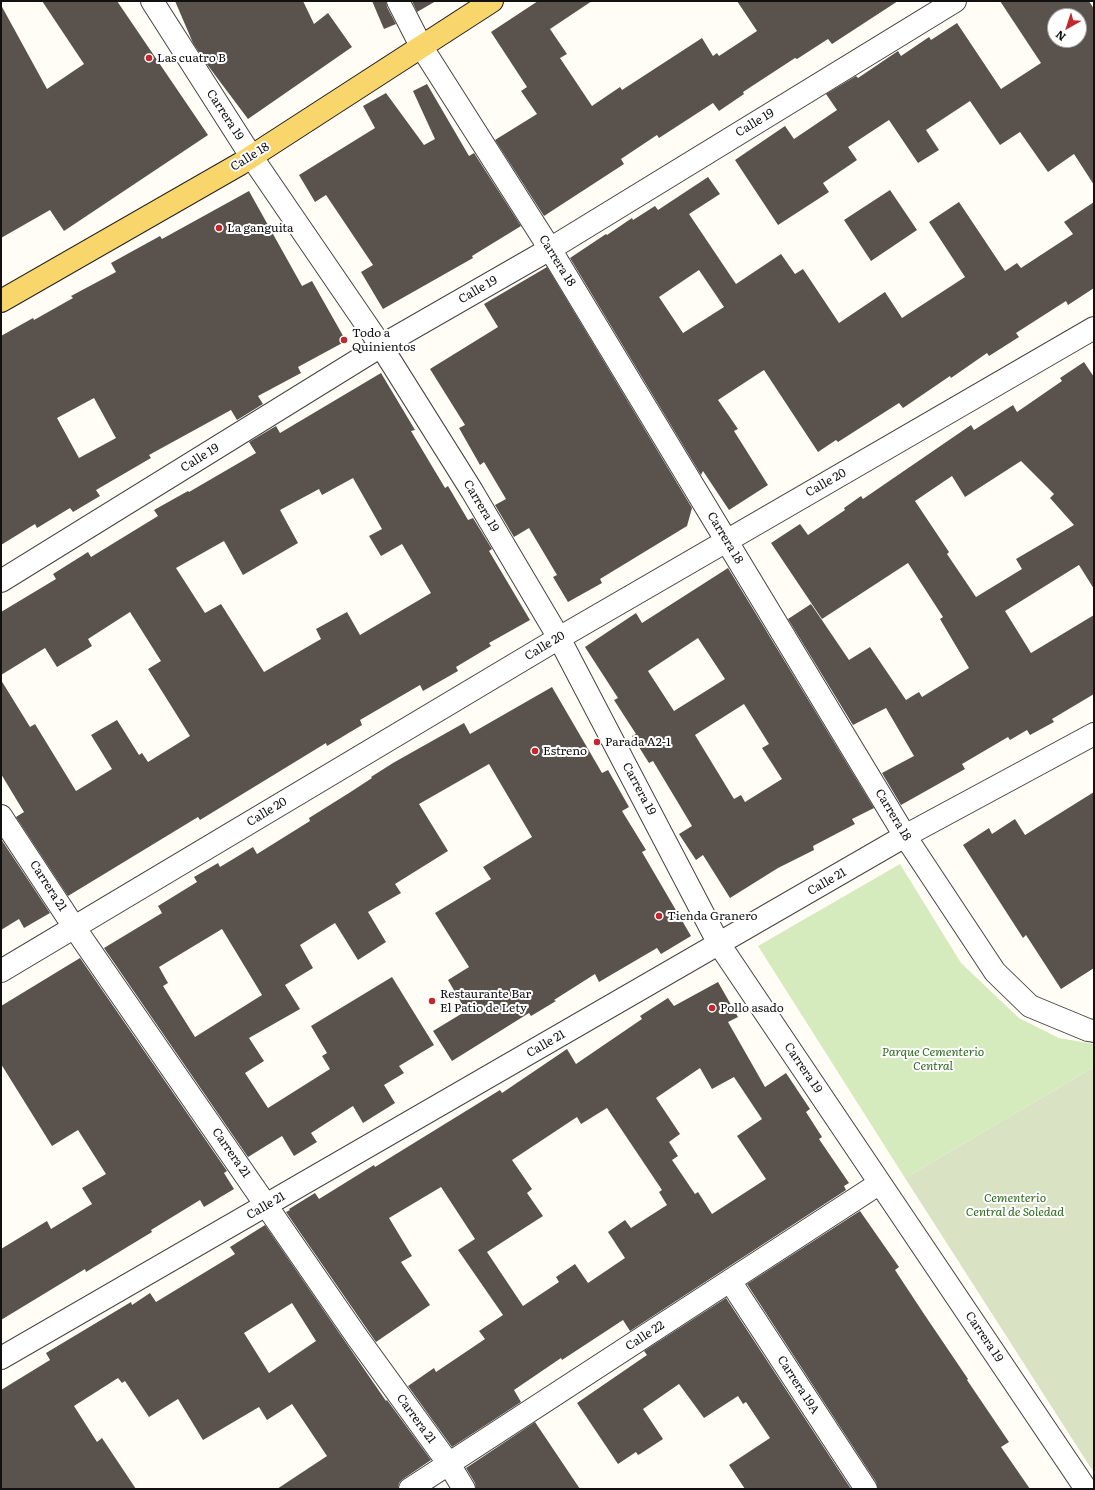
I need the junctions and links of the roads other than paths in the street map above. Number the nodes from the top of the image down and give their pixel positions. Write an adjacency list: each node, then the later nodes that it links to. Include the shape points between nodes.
1 (152, 1): 6 (street, Carrera 19)
2 (398, 1): 5 (street, Carrera 18)
3 (492, 1): 5 (main road, Calle 18)
4 (955, 1): 7 (street, Calle 19)
5 (421, 46): 6 (main road, Calle 18); 7 (street, Carrera 18)
6 (251, 156): 8 (main road, Calle 18); 10 (street, Carrera 19)
7 (550, 249): 10 (street, Calle 19); 11 (street, Carrera 18)
8 (1, 301)
9 (1094, 328): 11 (street, Calle 20)
10 (381, 346): 12 (street, Calle 19); 13 (street, Carrera 19, via 472,490)
11 (727, 541): 13 (street, Calle 20); 16 (street, Carrera 18)
12 (1, 581)
13 (559, 638): 17 (street, Calle 20); 18 (street, Carrera 19)
14 (1094, 734): 16 (street, Calle 21)
15 (1, 816): 17 (street, Carrera 21)
16 (906, 836): 18 (street, Calle 21); 20 (street, Carrera 18, via 995,972 1030,1006)
17 (74, 927): 19 (street, Calle 20); 22 (street, Carrera 21)
18 (719, 944): 21 (street, Carrera 19); 22 (street, Calle 21)
19 (1, 971)
20 (1094, 1031)
21 (880, 1183): 23 (street, Calle 22); 29 (street, Carrera 19)
22 (267, 1205): 24 (street, Calle 21); 25 (street, Carrera 21)
23 (730, 1281): 25 (street, Calle 22); 28 (street, Carrera 19A)
24 (1, 1358)
25 (448, 1464): 26 (street, Calle 22); 27 (street, Carrera 21)
26 (410, 1489)
27 (464, 1489)
28 (866, 1489)
29 (1086, 1489)

